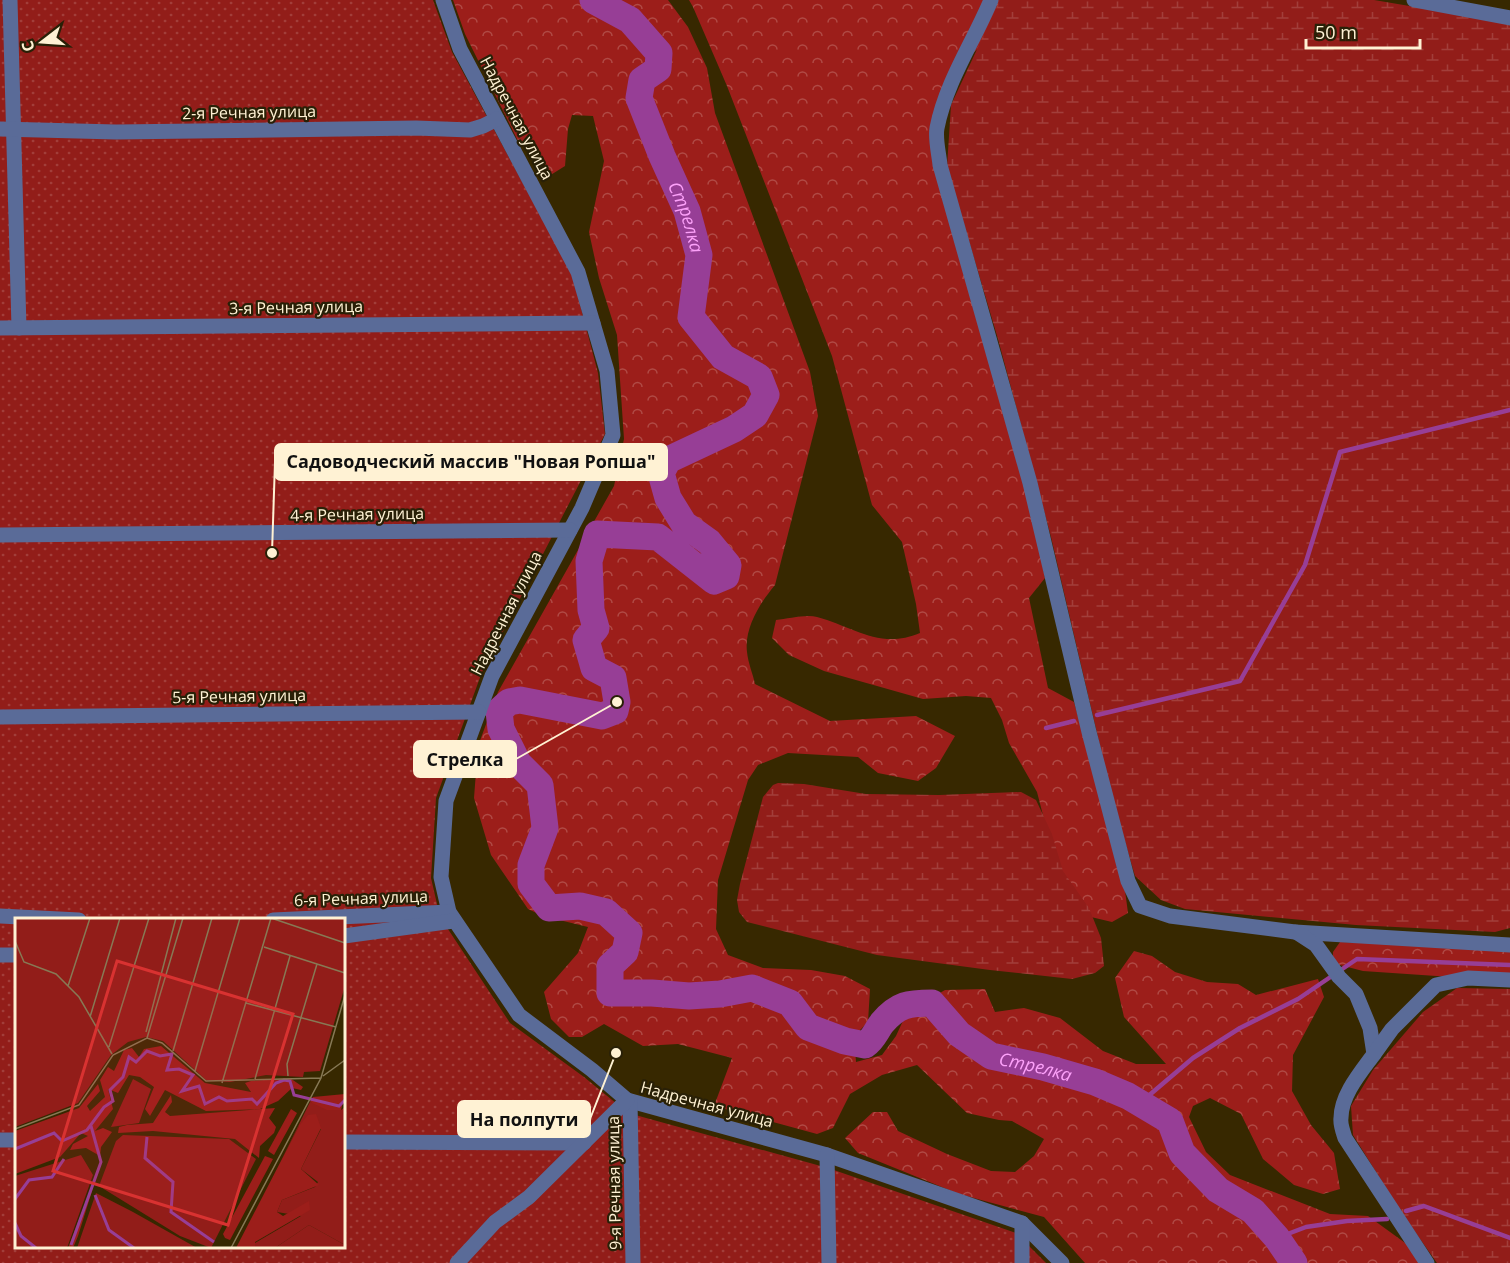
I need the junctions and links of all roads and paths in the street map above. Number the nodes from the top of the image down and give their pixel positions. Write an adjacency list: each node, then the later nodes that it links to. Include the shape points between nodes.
1 (10, 0): 7 (street)
2 (443, 0): 6 (street, Надречная улица, via 460,49)
3 (991, 0): 19 (street, via 951,80 937,130 940,165 1030,483 1128,881 1140,906 1170,916)
4 (1414, 0): 5 (street)
5 (1510, 18)
6 (497, 119): 7 (street, 2-я Речная улица, via 470,130); 8 (street, Надречная улица, via 578,272)
7 (7, 130): 10 (street)
8 (593, 322): 10 (street, 3-я Речная улица); 11 (street, Надречная улица, via 608,371 614,435)
9 (0, 328): 10 (street, 3-я Речная улица)
10 (19, 328)
11 (570, 530): 12 (street, 4-я Речная улица); 13 (street, Надречная улица, via 492,676)
12 (0, 535)
13 (479, 712): 14 (street, 5-я Речная улица); 16 (street, Надречная улица, via 446,801 441,877)
14 (0, 717)
15 (0, 916): 17 (street)
16 (452, 916): 18 (street, 6-я Речная улица); 20 (street, 6-я Речная улица); 24 (street, Надречная улица, via 519,1015)
17 (40, 918)
18 (345, 918)
19 (1295, 932): 21 (street); 23 (street, via 1316,945 1356,994 1370,1029)
20 (345, 936)
21 (1510, 945)
22 (1510, 980): 23 (street, via 1468,978 1436,985 1392,1029)
23 (1374, 1054): 34 (street, via 1345,1099 1341,1119 1345,1137)
24 (628, 1101): 26 (street); 27 (street, Надречная улица); 30 (street, 9-я Речная улица)
25 (345, 1142): 26 (street)
26 (584, 1143): 29 (street, via 529,1197 495,1222)
27 (827, 1155): 28 (street, Надречная улица); 31 (street)
28 (1022, 1224): 32 (street); 33 (street, Надречная улица)
29 (457, 1263)
30 (633, 1263)
31 (829, 1263)
32 (1022, 1263)
33 (1062, 1263)
34 (1427, 1263)

